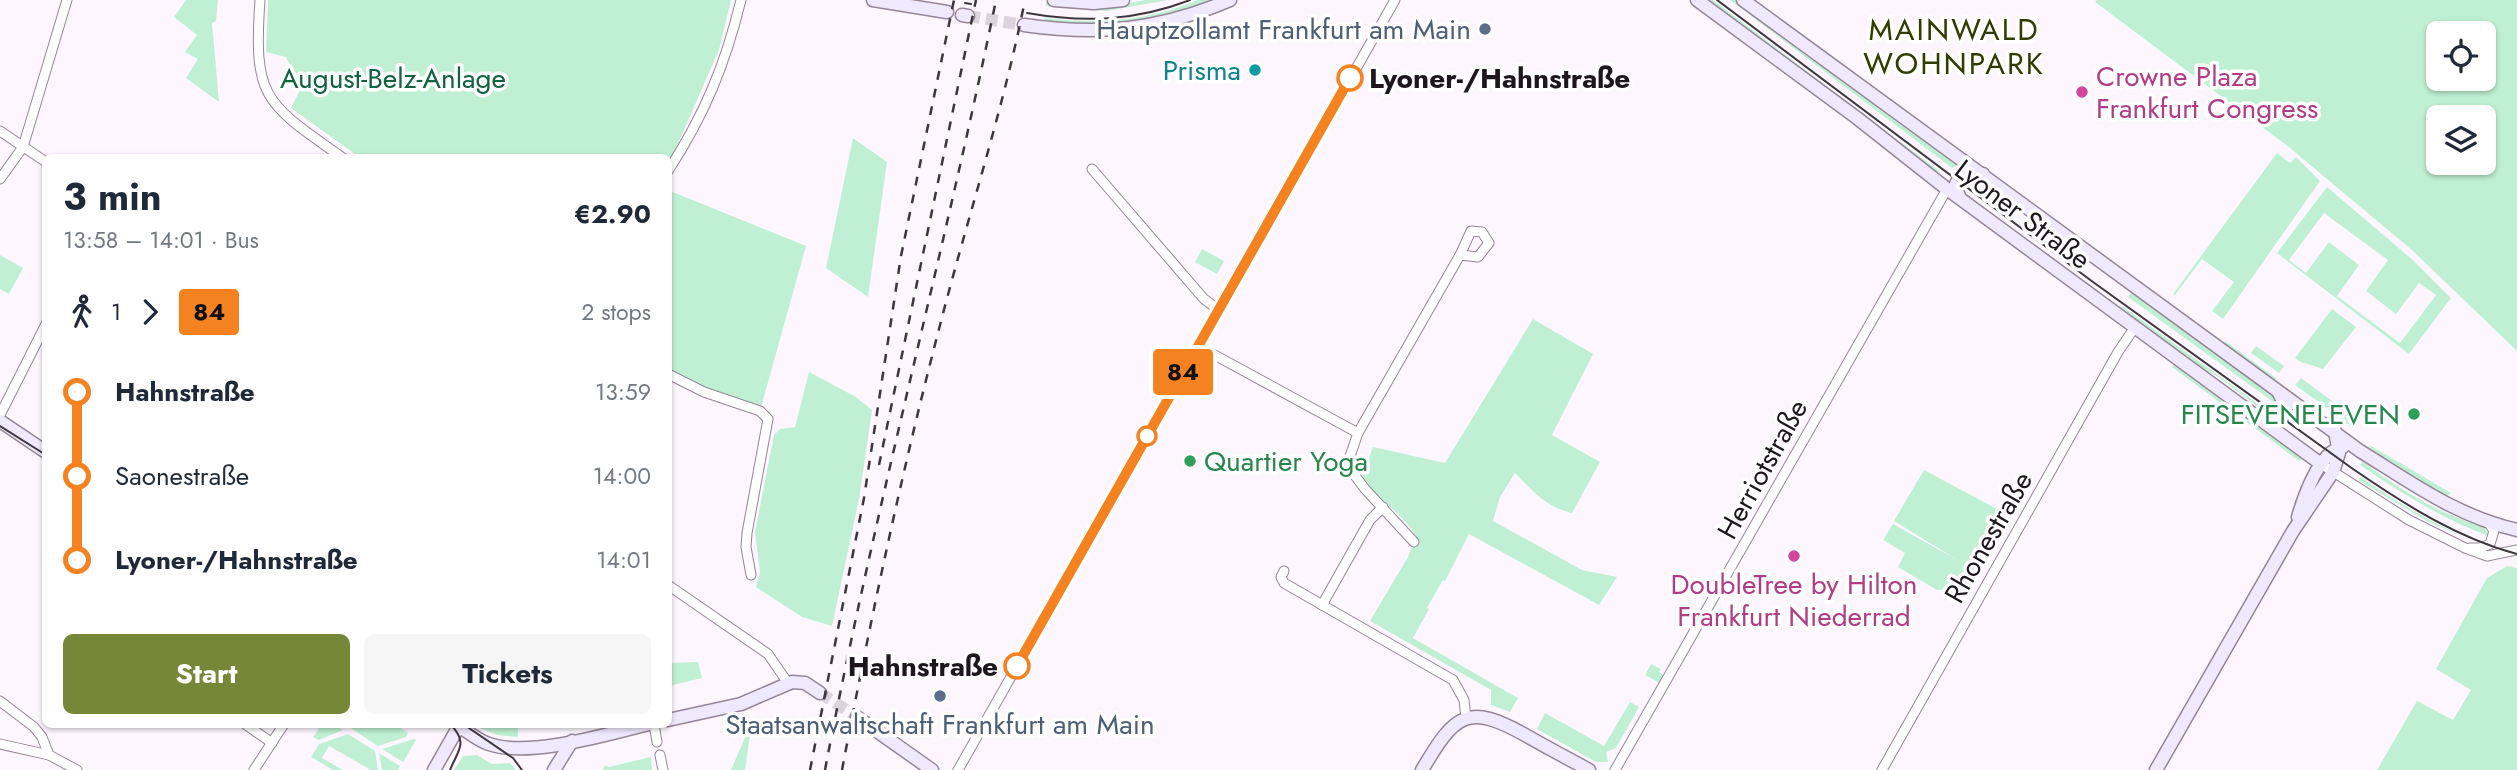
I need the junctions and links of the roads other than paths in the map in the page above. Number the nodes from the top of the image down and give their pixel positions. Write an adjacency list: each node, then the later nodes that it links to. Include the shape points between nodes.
1 (67, 0): 14 (street)
2 (260, 0): 15 (street, via 258,60 268,96 289,119)
3 (741, 0): 17 (street, via 715,85)
4 (873, 0): 11 (main road)
5 (1054, 0): 6 (main road)
6 (1123, 0)
7 (1230, 0): 12 (main road, via 1174,21 1130,29 1078,31)
8 (1395, 0): 24 (street)
9 (1697, 0): 21 (main road, Lyoner Straße)
10 (1743, 0): 19 (main road, Lyoner Straße)
11 (947, 12)
12 (1024, 25)
13 (0, 131): 14 (street)
14 (23, 147): 16 (street); 20 (street)
15 (338, 154)
16 (42, 159)
17 (672, 165)
18 (1091, 169): 24 (street, via 1204,299)
19 (1983, 174): 22 (main road, via 1969,174 1957,181); 29 (main road, Lyoner Straße)
20 (0, 179)
21 (1947, 189): 22 (main road, Lyoner Straße); 81 (street, Herriotstraße)
22 (1960, 198): 25 (main road, Lyoner Straße)
23 (1460, 256): 34 (street)
24 (1219, 310): 27 (street)
25 (2135, 327): 30 (main road, Lyoner Straße); 82 (street, Rhonestraße)
26 (42, 332): 31 (street)
27 (1198, 346): 34 (street); 78 (street)
28 (672, 375): 48 (street, via 704,392 760,411 768,419 747,533)
29 (2276, 389): 30 (main road, via 2286,408 2282,417 2270,420); 33 (main road, Lyoner Straße)
30 (2246, 410): 38 (main road, Lyoner Straße)
31 (0, 415)
32 (0, 421): 36 (main road)
33 (2335, 432): 35 (main road); 37 (main road, Lyoner Straße)
34 (1359, 433): 40 (street, via 1347,465)
35 (2339, 447): 37 (main road); 38 (main road); 39 (main road)
36 (42, 449)
37 (2360, 451): 41 (main road, Lyoner Straße, via 2433,498)
38 (2321, 464): 39 (street, Lyoner Straße); 43 (main road)
39 (2333, 472): 43 (main road); 45 (street, Lyoner Straße, via 2409,520)
40 (1383, 507): 44 (street); 50 (street, via 1370,520)
41 (2488, 521): 42 (main road, Lyoner Straße); 45 (street, via 2494,531 2490,544)
42 (2517, 530)
43 (2293, 531): 83 (main road)
44 (1413, 542)
45 (2465, 548): 46 (street, Lyoner Straße, via 2487,556)
46 (2517, 550)
47 (1284, 572): 50 (street, via 1283,583)
48 (751, 575)
49 (672, 587): 51 (street, via 768,653)
50 (1322, 606): 55 (street, via 1453,680 1464,700)
51 (788, 683): 52 (main road, via 801,682); 56 (main road, via 741,704)
52 (820, 693)
53 (0, 701): 63 (street)
54 (857, 718): 77 (main road)
55 (1466, 718): 79 (main road, via 1442,737); 80 (main road, via 1490,717)
56 (672, 719)
57 (251, 728): 66 (street)
58 (281, 728): 66 (street)
59 (456, 728): 74 (main road)
60 (462, 728): 68 (main road, via 497,747)
61 (632, 728): 64 (main road)
62 (652, 728): 65 (street)
63 (41, 737): 69 (street); 70 (street)
64 (572, 741): 68 (main road); 75 (main road)
65 (657, 742)
66 (272, 743): 73 (street)
67 (0, 744): 69 (street)
68 (538, 747): 75 (main road, via 551,758)
69 (34, 752): 70 (street)
70 (49, 755): 72 (street)
71 (660, 755): 76 (street)
72 (77, 770)
73 (254, 770)
74 (434, 770)
75 (553, 770)
76 (663, 770)
77 (932, 770)
78 (958, 770)
79 (1422, 770)
80 (1589, 770)
81 (1615, 770)
82 (1882, 770)
83 (2156, 770)

